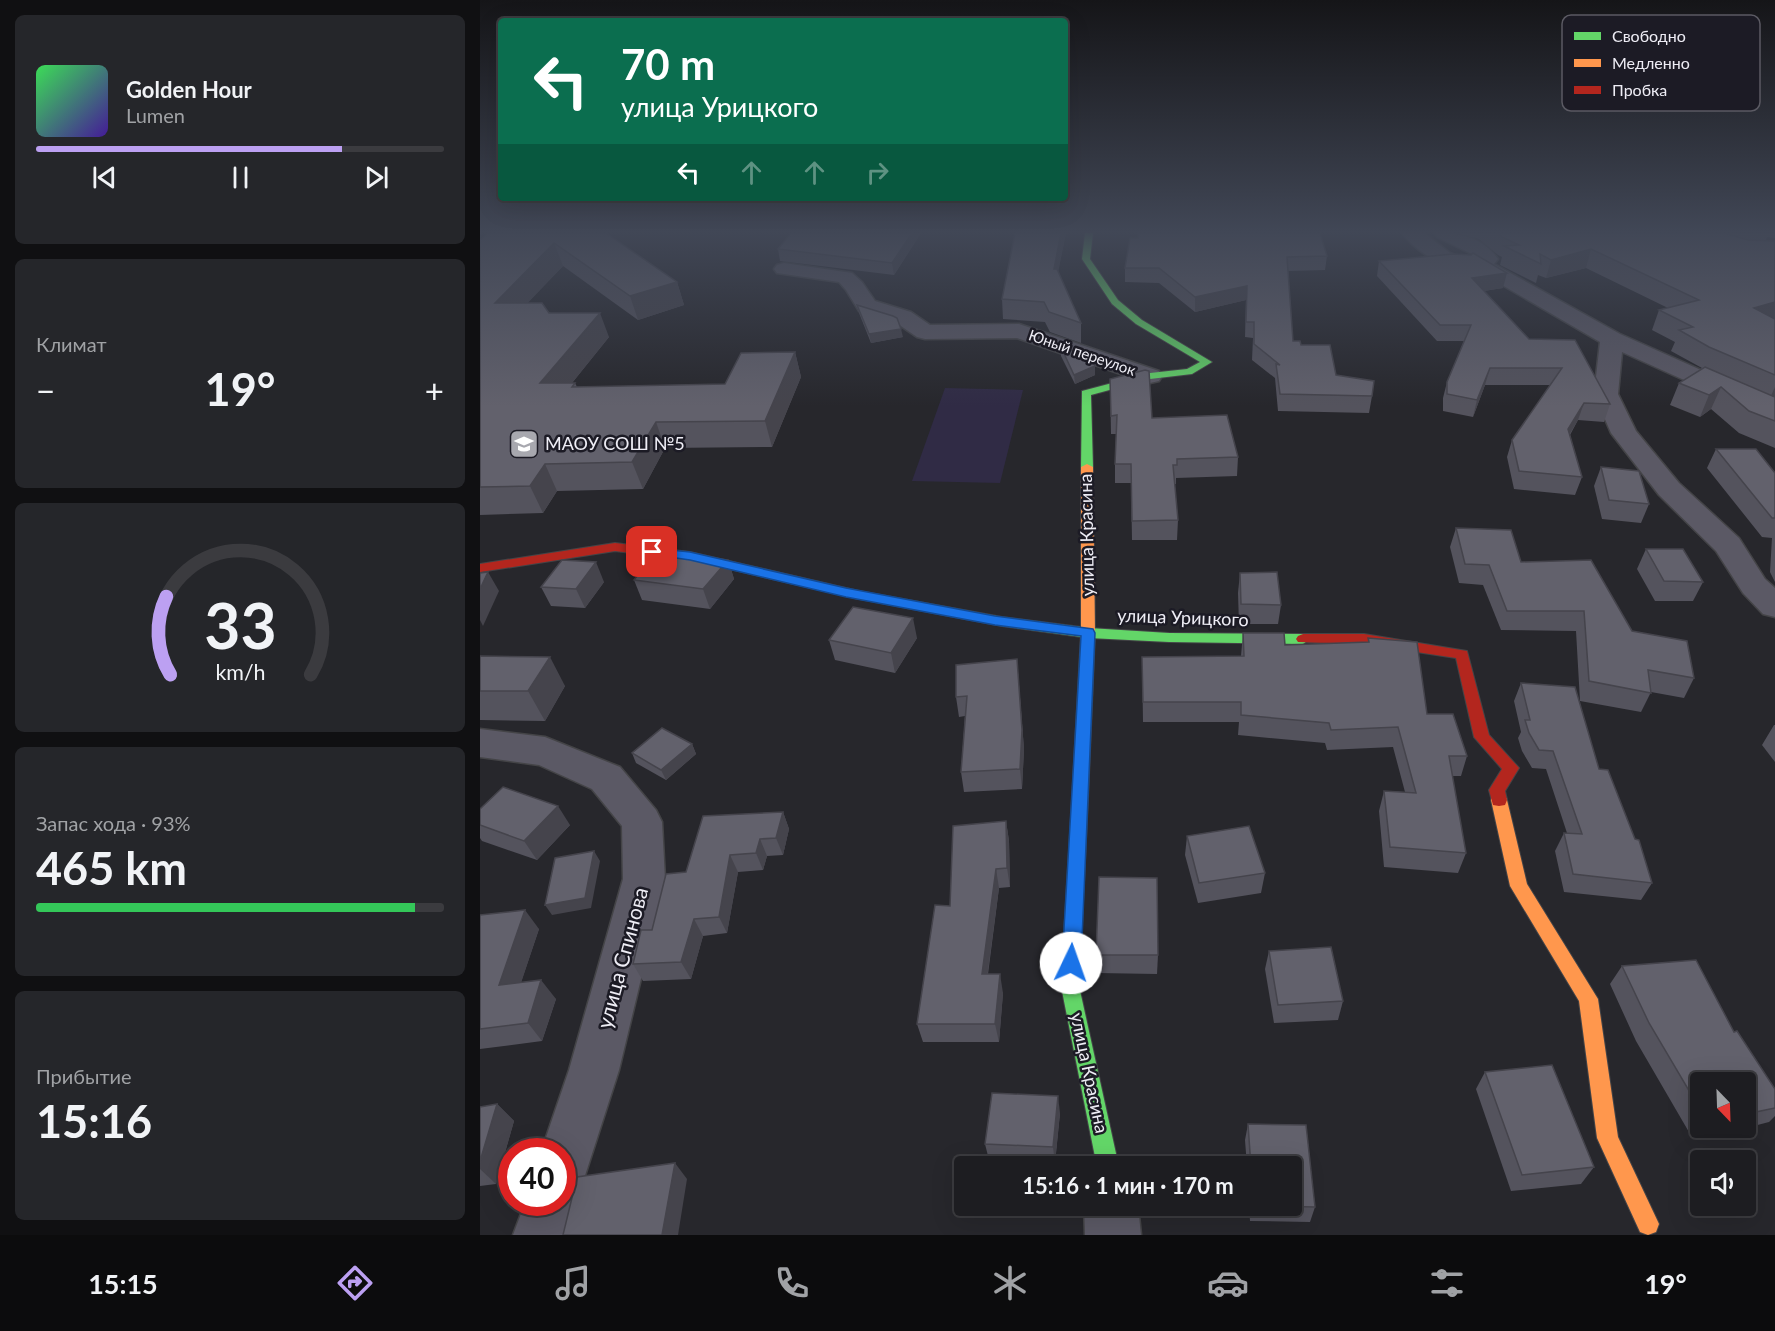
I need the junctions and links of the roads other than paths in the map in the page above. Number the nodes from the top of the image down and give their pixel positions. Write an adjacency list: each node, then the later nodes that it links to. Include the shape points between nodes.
1 (858, 291): 5 (street, Юный переулок, via 867,306 903,317 925,332 1019,331)
2 (1107, 291): 5 (street, улица Красина, via 1139,322 1207,362 1189,372)
3 (1527, 291): 4 (street)
4 (1612, 339): 6 (street); 8 (street, via 1606,394 1624,433 1669,489 1728,545 1754,586)
5 (1150, 376): 9 (street, улица Красина, via 1086,393)
6 (1775, 413)
7 (480, 568): 9 (street, улица Урицкого, via 615,547 690,556 846,593)
8 (1775, 606)
9 (1088, 633): 12 (street, улица Красина, via 1070,986); 15 (street, улица Урицкого, via 1172,638 1364,639 1462,654 1482,737 1511,768 1497,790 1519,886 1587,999 1608,1138)
10 (480, 743): 11 (street, улица Спинова, via 545,751 606,778 642,822 644,879)
11 (572, 1138)
12 (1106, 1156)
13 (548, 1216): 16 (street)
14 (1112, 1216): 17 (street)
15 (1648, 1224)
16 (541, 1235)
17 (1113, 1235)

